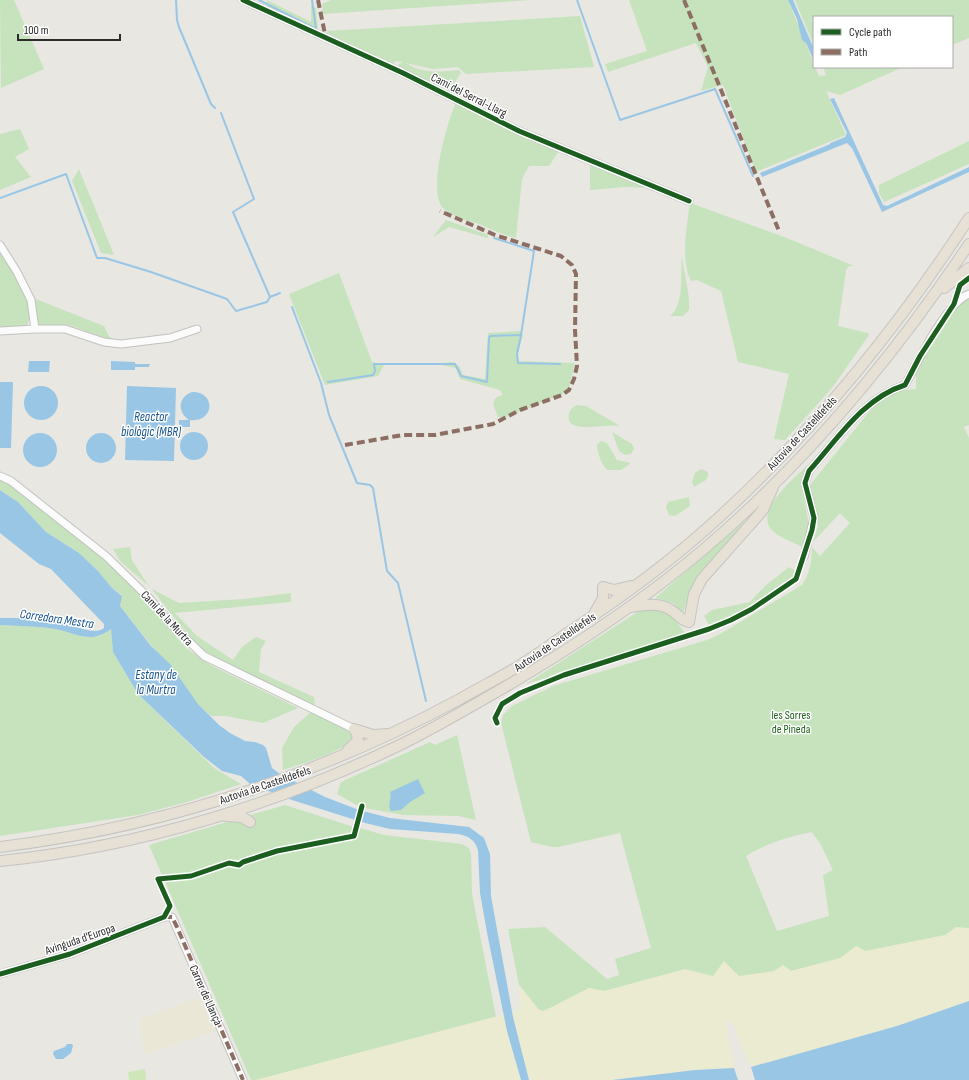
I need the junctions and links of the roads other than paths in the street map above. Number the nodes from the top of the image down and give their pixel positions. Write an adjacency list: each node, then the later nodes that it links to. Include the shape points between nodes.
1 (243, 0): 2 (street, Camí del Serral-Llarg, via 403,73 519,131)
2 (689, 201)
3 (969, 218): 15 (highway, Autovia de Castelldefels, via 896,322 776,463 715,522)
4 (969, 244): 8 (highway, Autovia de Castelldefels)
5 (0, 245): 9 (street, via 30,300)
6 (969, 268): 8 (highway)
7 (969, 294): 14 (street, via 954,304 914,366 905,385 892,389 866,407 809,470 805,483 814,518)
8 (928, 304): 13 (highway, Autovia de Castelldefels, via 862,387)
9 (35, 328): 10 (street, via 65,329 104,342 121,344 170,338); 11 (street)
10 (198, 329)
11 (0, 331)
12 (0, 476): 18 (street, Camí de la Murtra, via 11,481 106,556 150,598 170,623 204,656)
13 (776, 482): 16 (highway, Autovia de Castelldefels, via 706,547); 16 (highway, via 763,510 702,579 694,594 689,622 658,605)
14 (804, 557)
15 (639, 583): 17 (highway, Autovia de Castelldefels); 17 (highway, via 614,590 603,587 603,598)
16 (630, 608): 21 (highway, Autovia de Castelldefels, via 557,656 446,721 370,759)
17 (594, 616): 19 (highway, Autovia de Castelldefels, via 512,670)
18 (354, 729): 19 (highway, via 378,735); 20 (highway, via 357,734 356,743)
19 (401, 730): 20 (highway, Autovia de Castelldefels)
20 (339, 756): 23 (highway, Autovia de Castelldefels, via 296,776 254,790 130,825 85,835)
21 (261, 802): 22 (highway, Autovia de Castelldefels); 22 (highway, via 250,811 250,822 232,815)
22 (209, 818): 24 (highway, Autovia de Castelldefels, via 90,848)
23 (0, 846)
24 (0, 861)
25 (164, 917): 26 (street, Avinguda d'Europa, via 83,950); 27 (street, Carrer de Llançà, via 172,917 177,927)
26 (0, 974)
27 (243, 1080)

